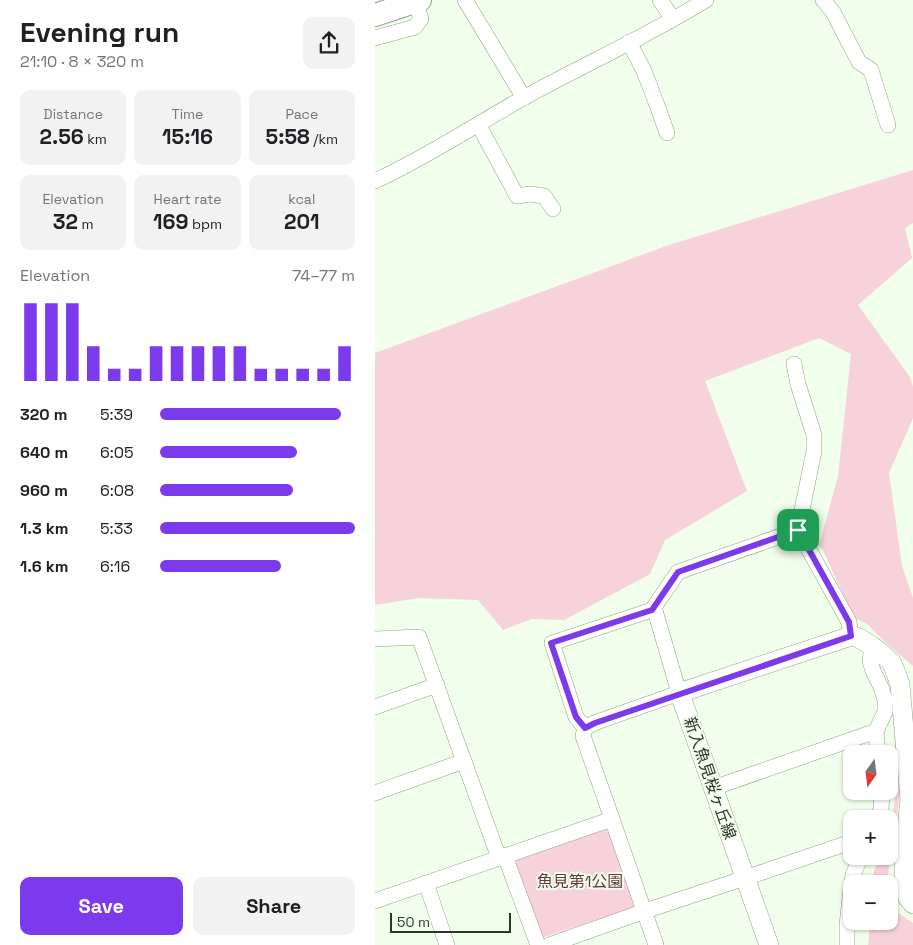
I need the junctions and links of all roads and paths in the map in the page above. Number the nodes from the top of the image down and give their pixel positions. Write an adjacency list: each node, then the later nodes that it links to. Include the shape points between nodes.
1 (465, 0): 10 (street)
2 (660, 0): 7 (street)
3 (706, 0): 7 (street)
4 (823, 0): 12 (street, via 833,12 859,62 871,70)
5 (413, 1): 6 (main road); 8 (street, via 421,20 415,26)
6 (375, 15)
7 (673, 19): 9 (street)
8 (375, 38)
9 (629, 42): 10 (street); 13 (street, via 644,71)
10 (524, 98): 11 (street)
11 (478, 124): 14 (street); 15 (street, via 517,196 544,196)
12 (888, 125)
13 (667, 133)
14 (375, 181)
15 (553, 209)
16 (794, 364): 17 (street, via 814,435 814,451)
17 (798, 530): 18 (street, via 678,572); 19 (street, via 849,622)
18 (654, 607): 23 (street); 25 (street, via 551,643 576,717)
19 (851, 636): 21 (street); 23 (street)
20 (375, 639): 22 (street, via 419,637)
21 (872, 646): 26 (street, via 870,661 885,700 885,712); 37 (street, via 892,664 900,684 910,798 905,887)
22 (437, 685): 24 (street); 28 (street)
23 (679, 693): 25 (street); 29 (street, 新入魚見桜ヶ丘線)
24 (375, 707)
25 (585, 728): 31 (street, via 583,736)
26 (877, 731): 27 (street); 29 (street)
27 (878, 745)
28 (464, 761): 30 (street); 33 (street)
29 (713, 788): 34 (street, 新入魚見桜ヶ丘線)
30 (375, 792)
31 (612, 819): 33 (street); 38 (street)
32 (843, 845): 34 (street)
33 (502, 857): 35 (street); 41 (street)
34 (745, 878): 38 (street); 43 (street, 新入魚見桜ヶ丘線)
35 (425, 884): 36 (street); 40 (street)
36 (375, 901)
37 (913, 904)
38 (645, 911): 41 (street); 42 (street)
39 (847, 930): 44 (street)
40 (447, 945)
41 (548, 945)
42 (656, 945)
43 (769, 945)
44 (847, 945)

